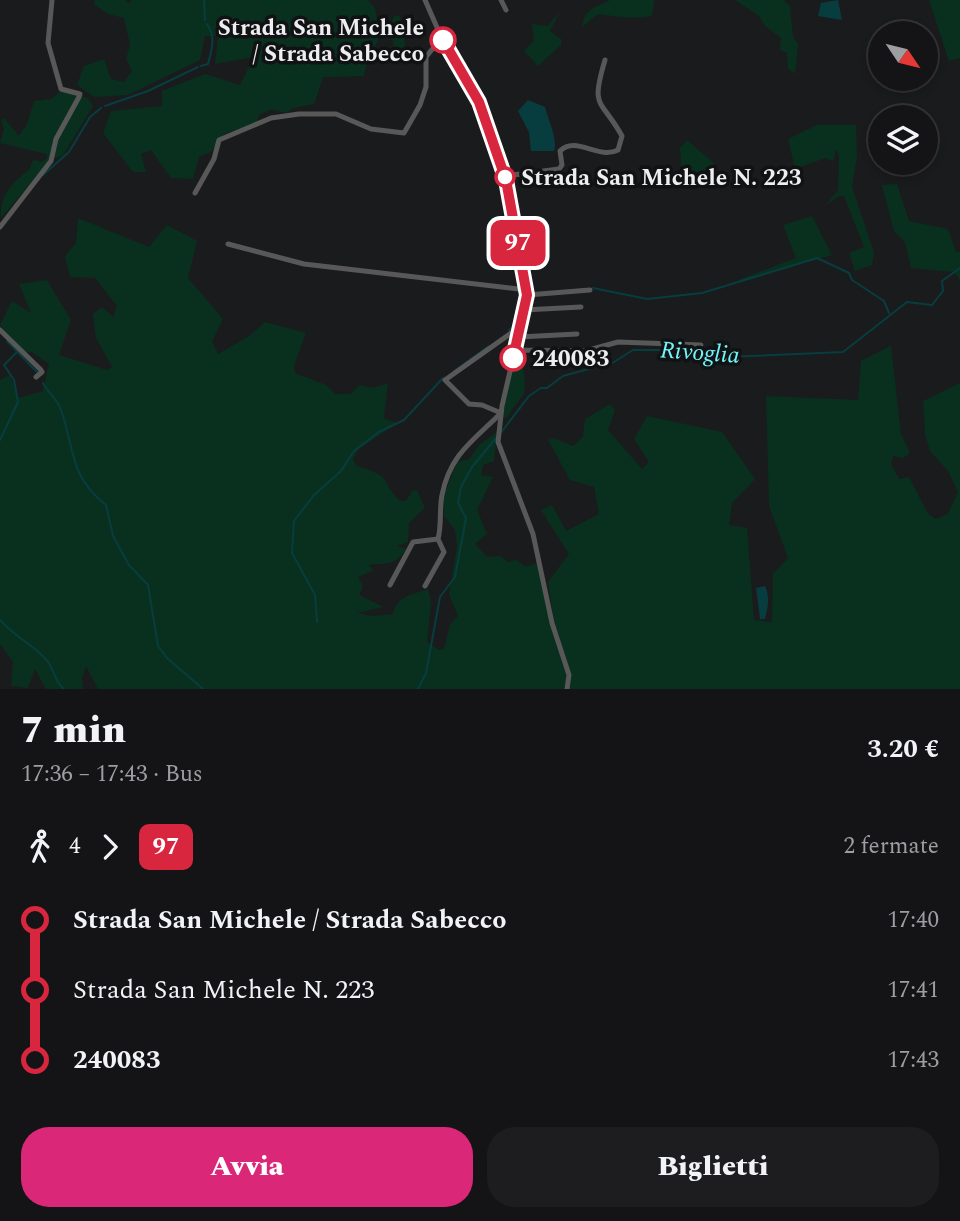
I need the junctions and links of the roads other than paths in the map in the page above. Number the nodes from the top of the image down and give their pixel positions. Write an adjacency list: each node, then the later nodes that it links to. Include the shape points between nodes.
1 (52, 0): 9 (street, via 48,43 60,87 79,94 55,139 51,161)
2 (425, 0): 5 (street)
3 (500, 0): 4 (street)
4 (506, 10)
5 (442, 37): 7 (street, via 479,102); 8 (street, via 425,57 425,92 404,133 372,129 336,114 276,117 219,140)
6 (605, 60): 7 (street, via 597,99 622,136 615,152 563,148 559,169)
7 (505, 176): 12 (street)
8 (195, 193)
9 (0, 227)
10 (228, 244): 12 (street, via 304,264)
11 (590, 290): 12 (street)
12 (527, 293): 14 (street)
13 (581, 307): 14 (street)
14 (524, 310): 15 (street)
15 (521, 326): 18 (street); 22 (street)
16 (0, 330): 21 (street, via 40,369)
17 (576, 334): 18 (street)
18 (519, 337): 20 (street)
19 (701, 345): 20 (street, via 618,342 585,351)
20 (515, 350): 24 (street)
21 (36, 377)
22 (445, 380): 23 (street); 24 (street, via 468,404)
23 (438, 386)
24 (501, 413): 25 (street, via 471,438 454,464 442,494); 28 (street, via 498,439 533,534 552,623 569,675)
25 (438, 538): 26 (street, via 413,542); 27 (street, via 444,552)
26 (390, 585)
27 (425, 586)
28 (567, 689)

